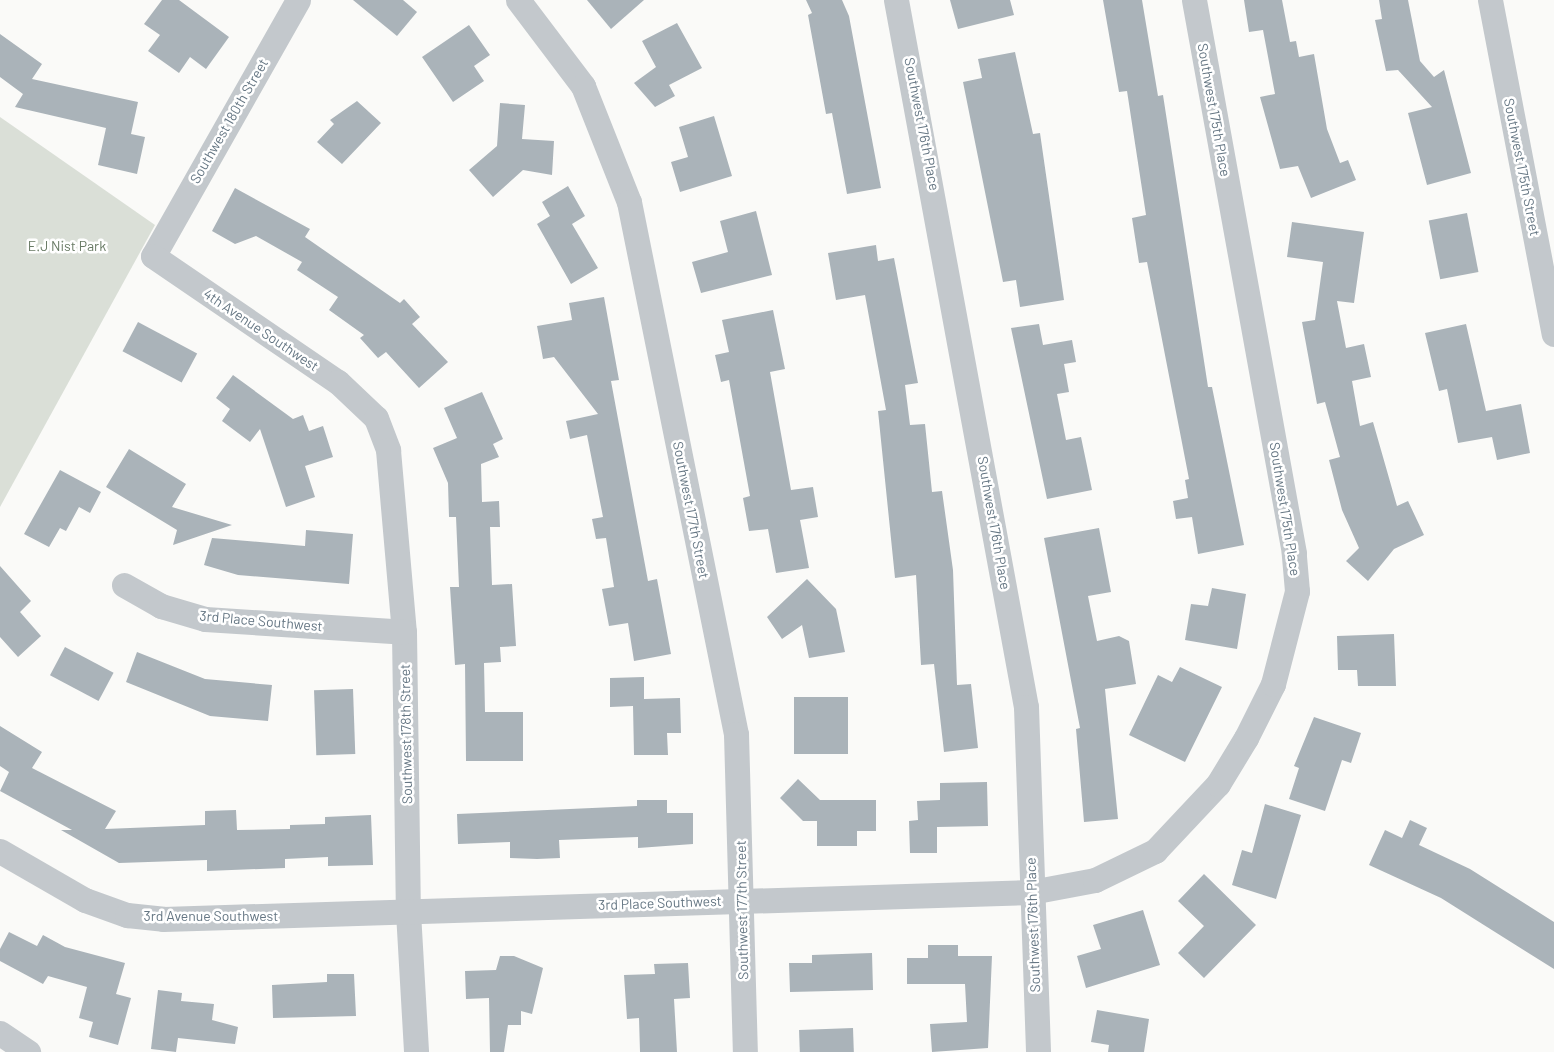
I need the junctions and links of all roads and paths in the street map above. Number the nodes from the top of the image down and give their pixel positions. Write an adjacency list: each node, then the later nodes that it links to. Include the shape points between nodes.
1 (298, 0): 6 (street, Southwest 180th Street)
2 (518, 0): 13 (street, Southwest 177th Street, via 582,86 629,202 736,734)
3 (896, 0): 12 (street, Southwest 176th Place, via 1026,707)
4 (1194, 0): 12 (street, Southwest 175th Place, via 1294,553 1297,591 1273,684 1218,784 1180,828 1155,851 1102,876)
5 (1490, 0): 7 (street, Southwest 175th Street)
6 (159, 242): 8 (street, 4th Avenue Southwest, via 152,256 338,382)
7 (1554, 334)
8 (376, 418): 10 (street, Southwest 178th Street, via 393,476)
9 (124, 586): 10 (street, 3rd Place Southwest, via 161,606 206,618)
10 (404, 632): 14 (street, Southwest 178th Street)
11 (0, 851): 14 (street, 3rd Avenue Southwest, via 85,900 127,915 163,919)
12 (1032, 892): 13 (street, 3rd Place Southwest); 19 (street, Southwest 176th Place)
13 (743, 900): 14 (street, 3rd Place Southwest); 18 (street, Southwest 177th Street)
14 (408, 912): 17 (street, Southwest 178th Street)
15 (0, 1033): 16 (street)
16 (28, 1052)
17 (416, 1052)
18 (745, 1052)
19 (1038, 1052)

